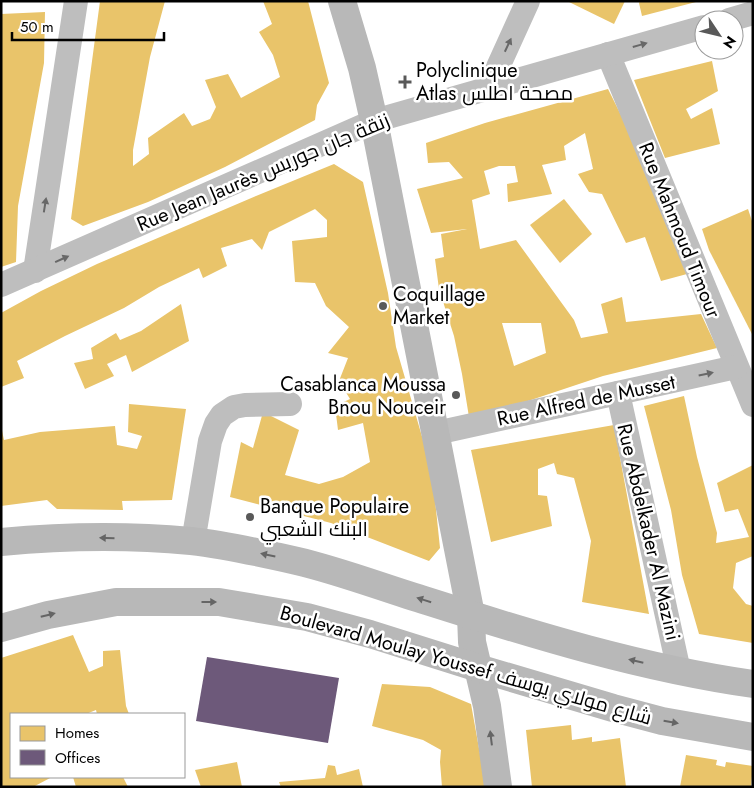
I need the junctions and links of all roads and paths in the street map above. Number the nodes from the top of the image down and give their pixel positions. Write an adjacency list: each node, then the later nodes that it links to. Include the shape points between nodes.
1 (76, 1): 8 (street, one-way to 1)
2 (342, 1): 7 (main road)
3 (528, 1): 6 (street, one-way to 3)
4 (694, 30): 5 (street, Rue Jean Jaurès زنقة جان جوريس, one-way to 4)
5 (608, 54): 6 (street, Rue Jean Jaurès زنقة جان جوريس); 10 (street, Rue Mahmoud Timour)
6 (488, 89): 7 (street, Rue Jean Jaurès زنقة جان جوريس)
7 (374, 121): 8 (street, Rue Jean Jaurès زنقة جان جوريس, one-way to 7); 14 (main road)
8 (35, 271): 9 (street, Rue Jean Jaurès زنقة جان جوريس)
9 (1, 285)
10 (736, 367): 11 (street, Rue Alfred de Musset, one-way to 10); 13 (street, Rue Mahmoud Timour)
11 (618, 393): 14 (street, Rue Alfred de Musset); 20 (street, Rue Abdelkader Al Mazini)
12 (290, 404): 16 (street, via 245,406 222,415 210,441)
13 (753, 405)
14 (436, 433): 17 (main road)
15 (1, 542): 16 (main road, one-way to 15, via 57,537)
16 (193, 542): 17 (main road, one-way to 16, via 300,562)
17 (471, 615): 19 (main road, via 472,642); 20 (main road, one-way to 17, via 600,653)
18 (1, 628): 19 (main road, Boulevard Moulay Youssef شارع مولاي يوسف, one-way to 19, via 116,602 220,602 308,617)
19 (478, 668): 22 (main road, Boulevard Moulay Youssef شارع مولاي يوسف, one-way to 22, via 613,708); 23 (main road, one-way to 19, via 487,706)
20 (679, 671): 21 (main road)
21 (753, 684)
22 (753, 737)
23 (498, 787)

